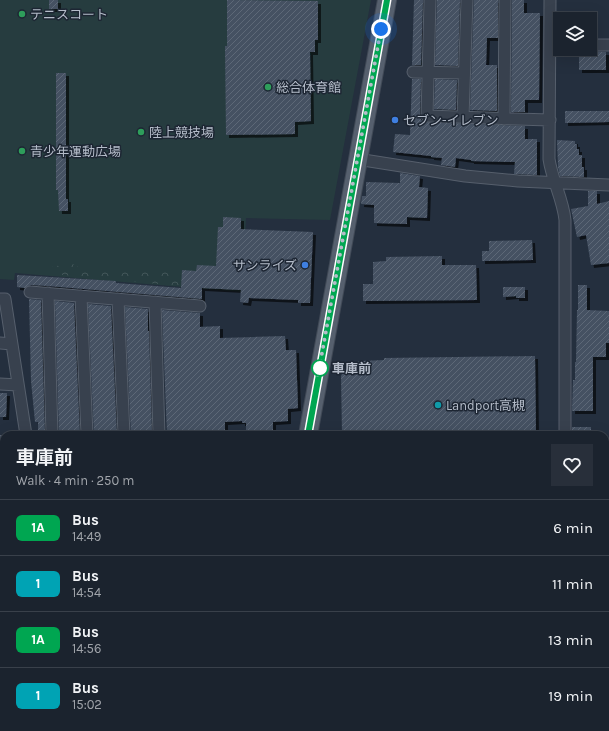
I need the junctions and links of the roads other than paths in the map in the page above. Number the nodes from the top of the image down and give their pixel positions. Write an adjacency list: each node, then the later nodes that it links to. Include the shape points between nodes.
1 (387, 0): 16 (main road)
2 (430, 0): 11 (street)
3 (467, 0): 12 (street)
4 (505, 0): 14 (street)
5 (550, 0): 6 (street)
6 (553, 27)
7 (597, 45): 8 (street)
8 (609, 45)
9 (554, 56): 15 (street)
10 (414, 72): 11 (street)
11 (428, 72): 12 (street); 13 (street, via 427,116)
12 (464, 73): 13 (street)
13 (463, 117): 14 (street)
14 (504, 118): 15 (street)
15 (550, 120): 17 (street, via 549,160)
16 (357, 160): 17 (street, via 465,176); 35 (main road)
17 (554, 182): 18 (street); 36 (street, via 564,205 565,220)
18 (609, 185)
19 (30, 292): 20 (street)
20 (48, 293): 21 (street); 31 (street)
21 (81, 296): 23 (street); 32 (street)
22 (0, 299): 27 (street, via 5,299)
23 (118, 299): 24 (street); 33 (street)
24 (155, 302): 25 (street); 34 (street)
25 (200, 306)
26 (0, 343): 27 (street)
27 (12, 344): 29 (street)
28 (0, 384): 29 (street)
29 (18, 385): 30 (street)
30 (25, 431)
31 (52, 431)
32 (87, 431)
33 (124, 431)
34 (159, 431)
35 (309, 431)
36 (565, 431)

